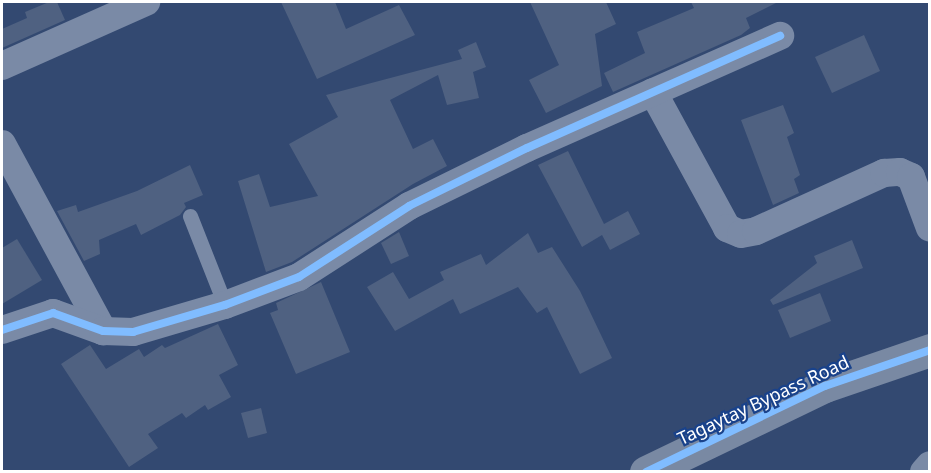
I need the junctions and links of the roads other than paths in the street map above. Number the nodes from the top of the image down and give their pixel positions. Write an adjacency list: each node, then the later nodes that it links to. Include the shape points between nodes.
1 (146, 2): 3 (street)
2 (780, 36): 4 (street)
3 (2, 66)
4 (652, 93): 7 (street, via 727,228 741,234 756,231 884,173 900,172 910,177); 8 (street, via 409,206 298,277)
5 (2, 144): 10 (street)
6 (190, 216): 8 (lane)
7 (930, 228)
8 (225, 305): 10 (street, via 133,332)
9 (2, 330): 10 (street, via 53,314)
10 (103, 331)
11 (930, 350): 13 (main road, Tagaytay Bypass Road, via 825,386)
12 (930, 465): 14 (street)
13 (646, 471)
14 (924, 471)

